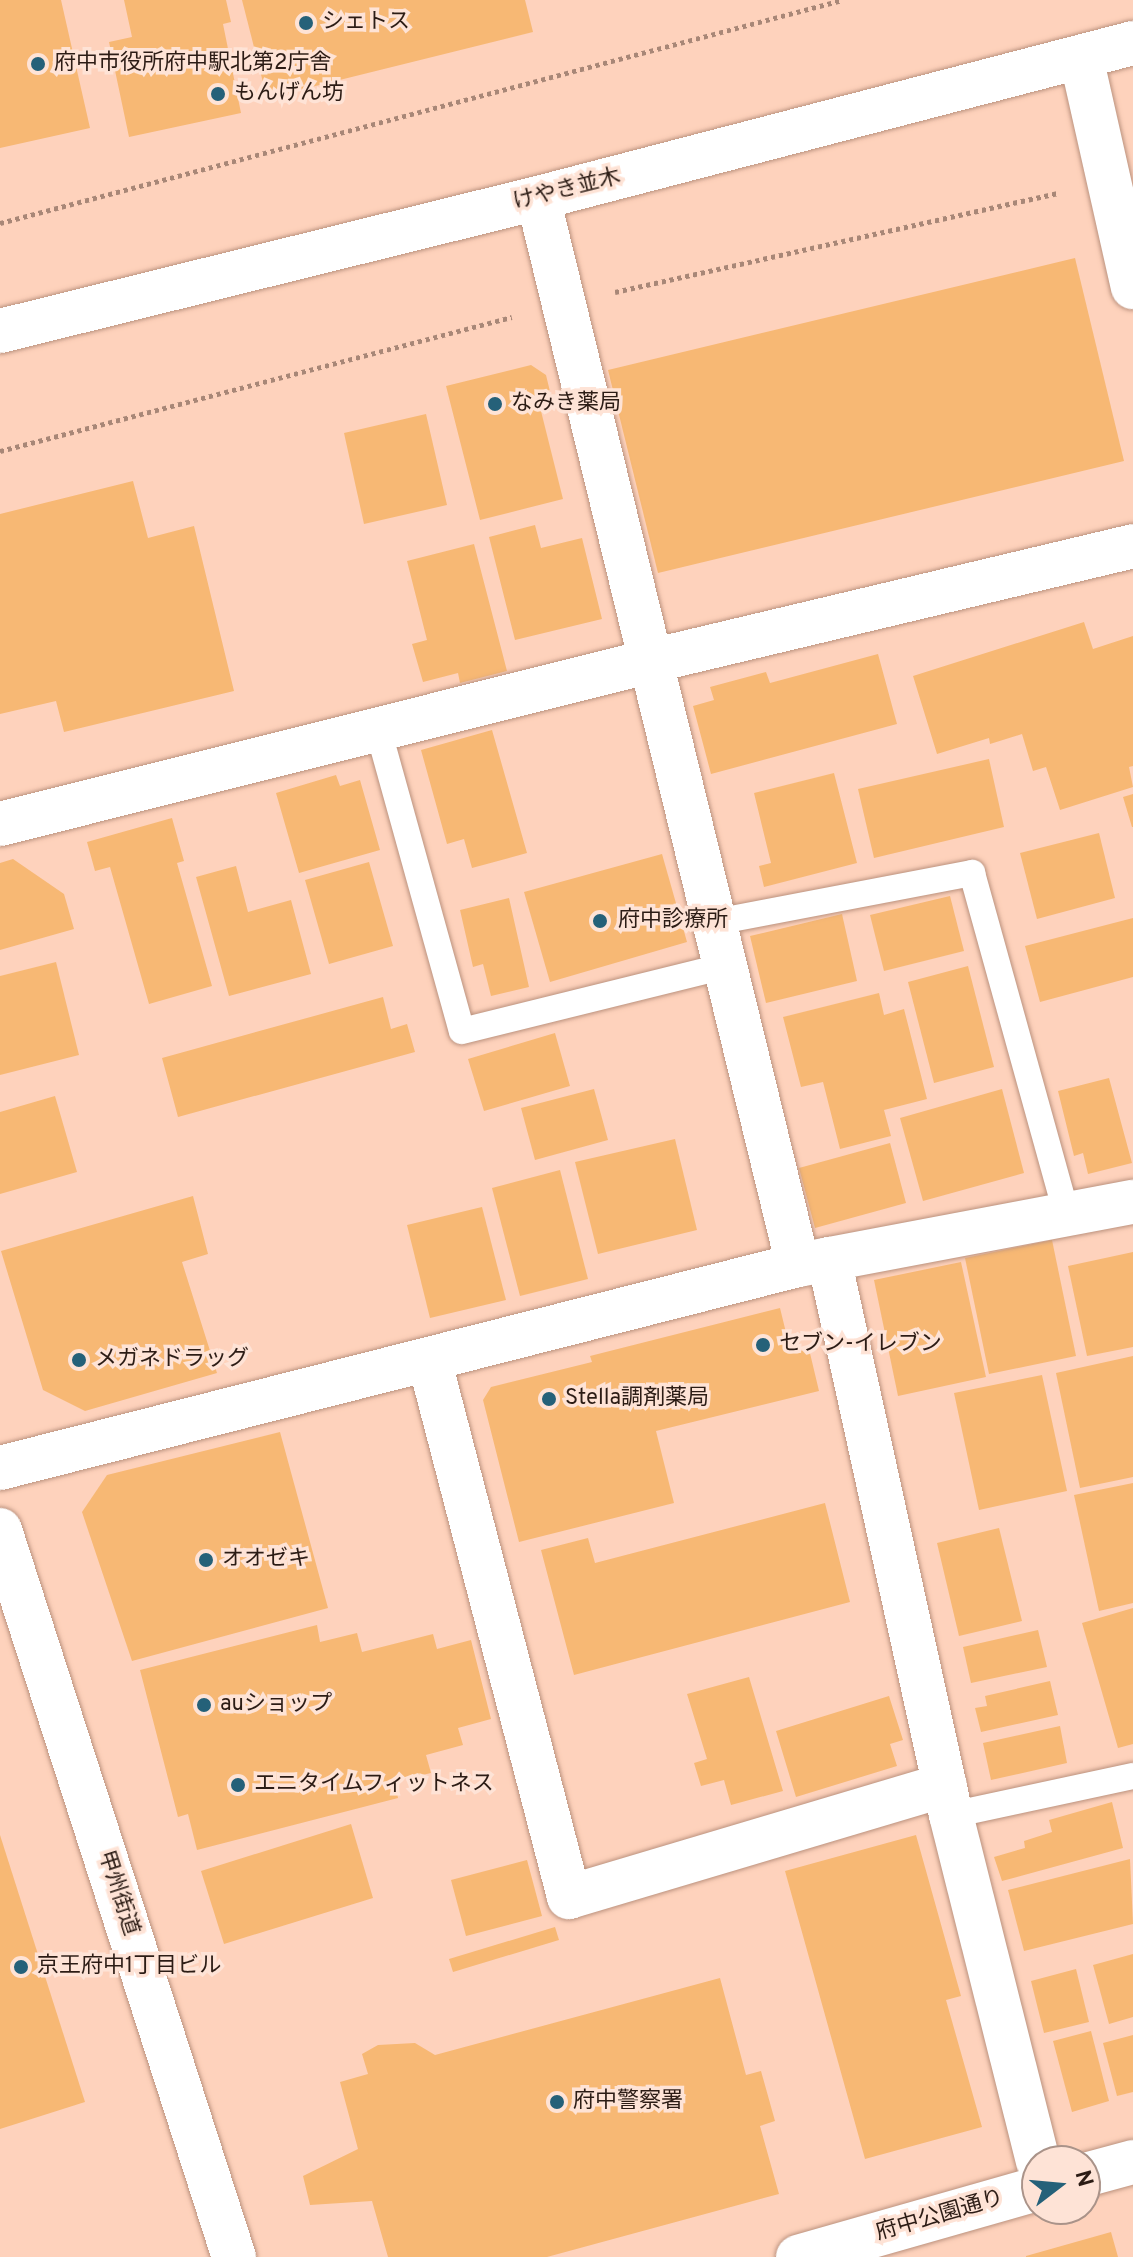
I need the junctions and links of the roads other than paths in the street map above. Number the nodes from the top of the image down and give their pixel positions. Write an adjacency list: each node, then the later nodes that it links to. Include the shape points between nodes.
1 (1133, 43): 2 (main road, けやき並木)
2 (1081, 57): 3 (main road, けやき並木); 4 (main road)
3 (538, 198): 5 (main road, けやき並木); 7 (main road)
4 (1133, 287)
5 (0, 331)
6 (1133, 546): 7 (main road)
7 (651, 661): 8 (main road); 10 (main road)
8 (378, 729): 9 (main road); 11 (lane, via 462,1031)
9 (0, 824)
10 (715, 922): 11 (main road); 13 (lane, via 972,873)
11 (725, 966): 14 (main road)
12 (1133, 1202): 13 (main road)
13 (1067, 1215): 14 (main road)
14 (814, 1262): 15 (main road); 19 (main road)
15 (429, 1359): 16 (main road); 19 (main road, via 569,1897)
16 (0, 1468)
17 (0, 1530): 24 (main road, 甲州街道)
18 (1133, 1776): 19 (lane)
19 (948, 1800): 20 (main road)
20 (1034, 2145)
21 (1133, 2162): 22 (main road)
22 (1101, 2171)
23 (1021, 2194): 25 (main road, 府中公園通り)
24 (234, 2257)
25 (798, 2257)

